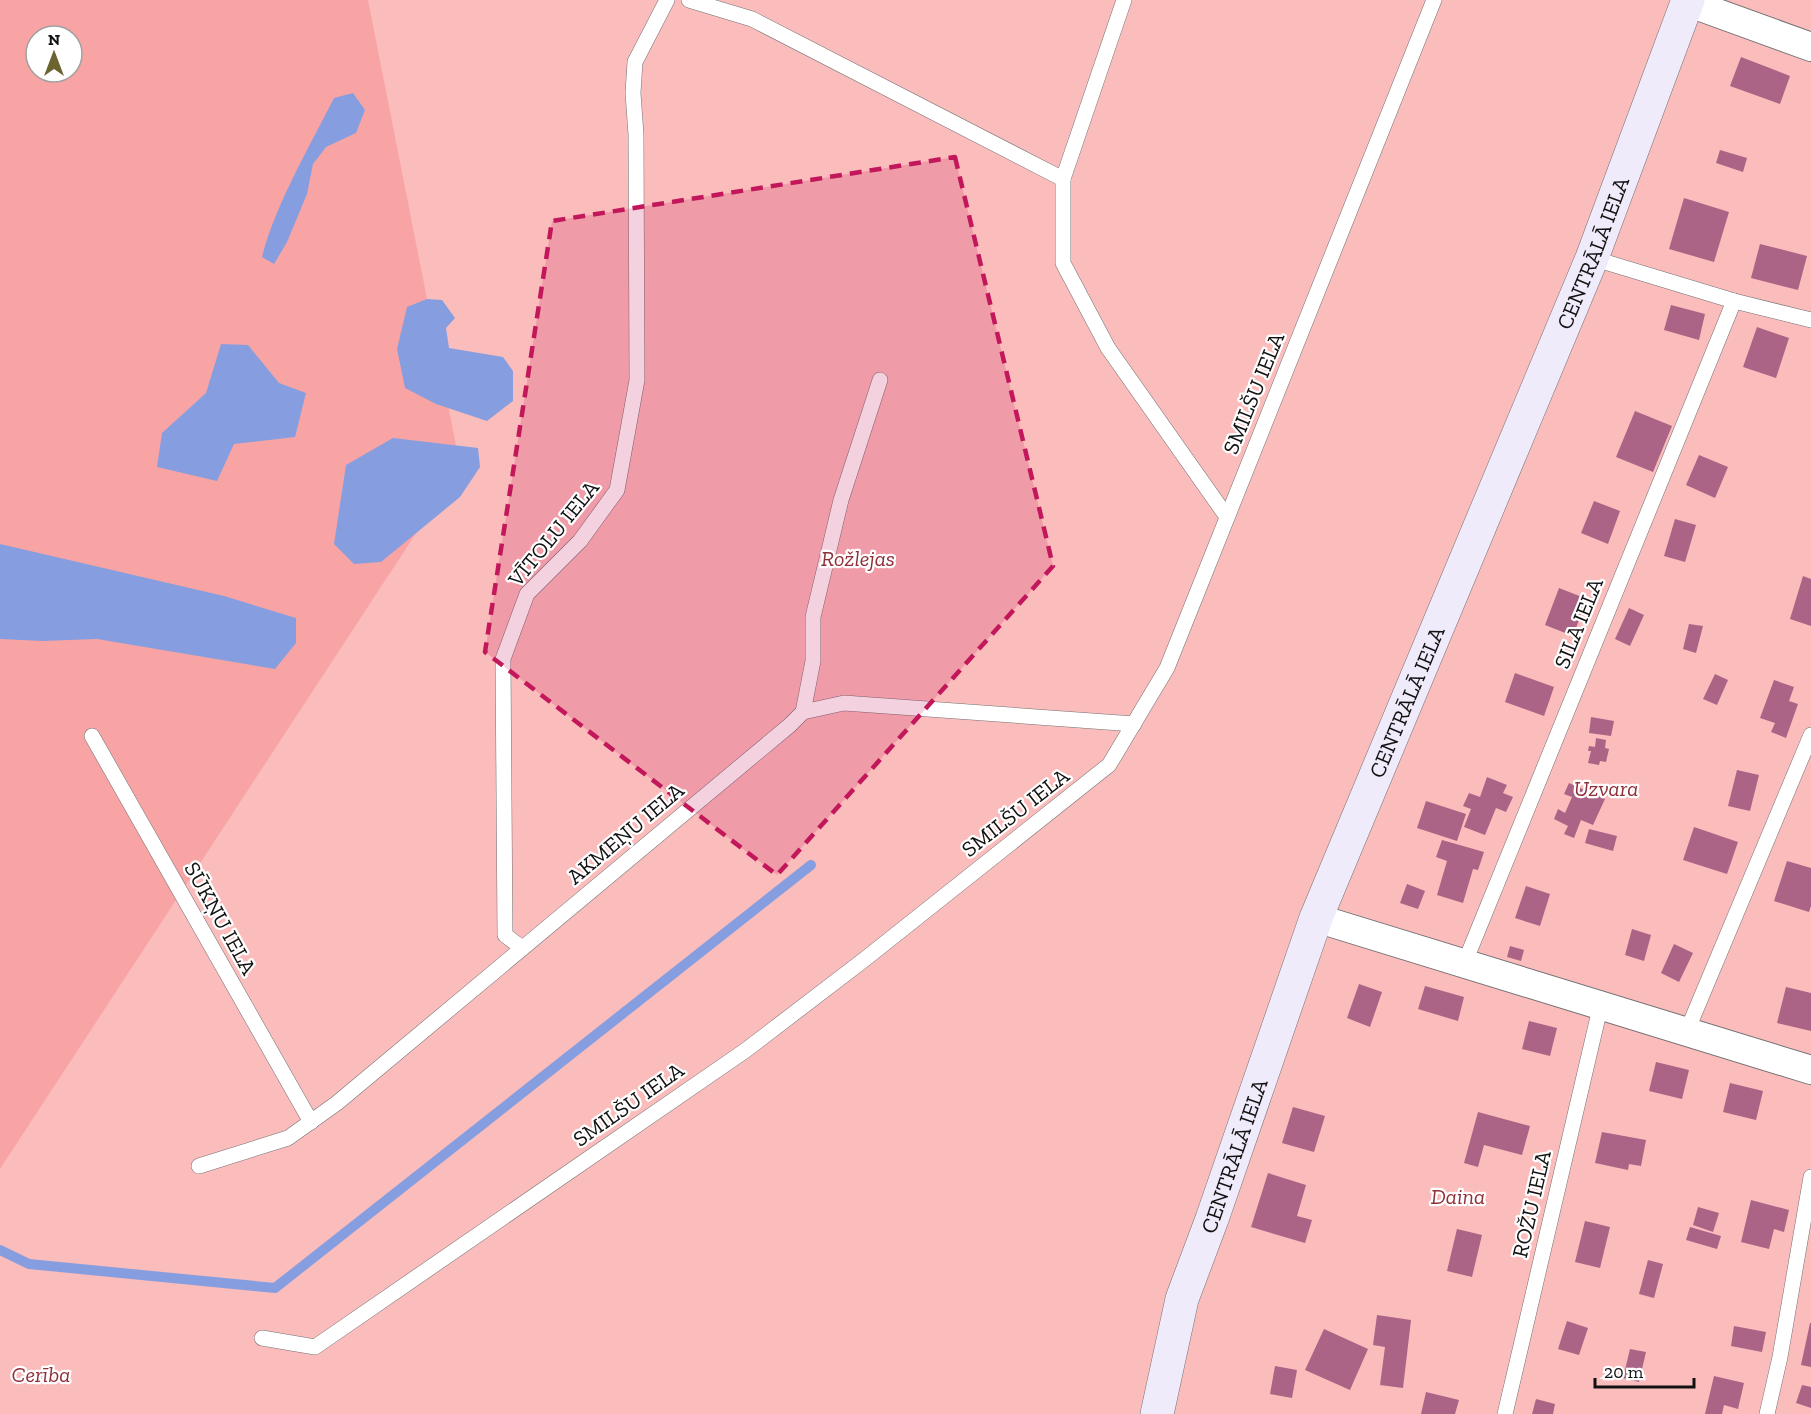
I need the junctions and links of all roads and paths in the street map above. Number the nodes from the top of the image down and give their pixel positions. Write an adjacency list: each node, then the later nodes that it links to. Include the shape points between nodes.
1 (667, 0): 18 (lane, VĪTOLU IELA, via 634,62 637,380 617,490 580,541 526,594 503,659 505,935)
2 (689, 0): 7 (lane, via 752,19)
3 (1124, 0): 7 (lane)
4 (1434, 0): 12 (lane, SMILŠU IELA)
5 (1687, 1): 6 (street); 8 (street, CENTRĀLĀ IELA)
6 (1811, 47)
7 (1063, 179): 12 (lane, via 1063,263 1108,348)
8 (1592, 258): 9 (lane); 17 (street, CENTRĀLĀ IELA)
9 (1734, 301): 10 (lane); 19 (lane, SILA IELA)
10 (1811, 320)
11 (880, 380): 13 (lane, via 841,500 813,617 813,662)
12 (1227, 517): 14 (lane, SMILŠU IELA, via 1167,668)
13 (803, 711): 14 (lane, via 844,703); 18 (lane, AKMEŅU IELA)
14 (1134, 724): 26 (lane, SMILŠU IELA, via 1109,765 746,1050 315,1347)
15 (1811, 735): 21 (lane)
16 (92, 736): 23 (lane, SŪKŅU IELA)
17 (1316, 918): 19 (street); 27 (street, CENTRĀLĀ IELA, via 1182,1299)
18 (522, 948): 23 (lane, AKMEŅU IELA)
19 (1465, 962): 20 (street)
20 (1601, 1004): 21 (street); 28 (lane, ROŽU IELA)
21 (1687, 1031): 22 (street)
22 (1811, 1070)
23 (310, 1122): 24 (lane, AKMEŅU IELA, via 288,1138)
24 (199, 1166)
25 (1811, 1177): 29 (lane)
26 (262, 1338)
27 (1157, 1414)
28 (1505, 1414)
29 (1767, 1414)

